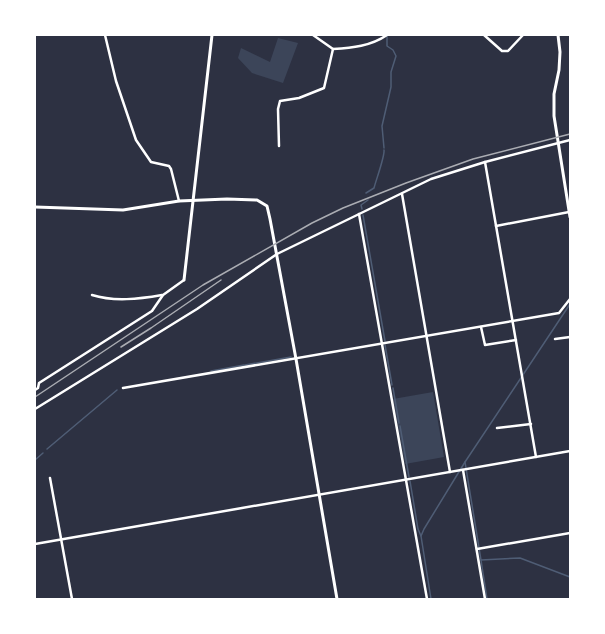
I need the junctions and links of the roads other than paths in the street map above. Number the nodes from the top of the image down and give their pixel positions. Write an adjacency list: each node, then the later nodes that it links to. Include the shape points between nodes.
1 (105, 35): 15 (street, via 116,81 136,140 151,162 169,166)
2 (212, 35): 14 (street)
3 (312, 35): 8 (street)
4 (387, 35): 8 (street, via 377,42 359,47)
5 (484, 35): 6 (street, via 502,51 508,51)
6 (523, 35)
7 (558, 35): 10 (street, via 559,70 554,94)
8 (333, 49): 11 (street, via 324,88 299,98 280,101)
9 (570, 140): 10 (street)
10 (558, 143): 12 (street); 17 (street)
11 (279, 146)
12 (484, 162): 13 (street, via 431,178); 20 (street)
13 (402, 194): 18 (street); 28 (street)
14 (194, 200): 15 (street); 21 (street, via 257,200 267,206); 22 (street)
15 (179, 201): 16 (street, via 124,210)
16 (35, 207)
17 (569, 212): 19 (street); 20 (street)
18 (359, 214): 21 (street); 32 (street)
19 (570, 217)
20 (496, 226): 26 (street)
21 (277, 254): 33 (street); 36 (street, via 197,309)
22 (184, 280): 24 (street)
23 (92, 295): 24 (street, via 100,298 139,299)
24 (162, 295): 35 (street, via 152,311 39,383)
25 (570, 299): 26 (street, via 559,313)
26 (513, 321): 27 (street); 31 (street)
27 (481, 326): 28 (street); 31 (street, via 485,345)
28 (427, 336): 32 (street); 42 (street)
29 (570, 337): 30 (street)
30 (555, 339)
31 (516, 340): 37 (street)
32 (382, 344): 33 (street); 44 (street)
33 (296, 359): 34 (street); 45 (street)
34 (123, 388)
35 (35, 390)
36 (35, 409)
37 (530, 424): 38 (street); 40 (street)
38 (497, 428)
39 (570, 451): 40 (street)
40 (536, 457): 41 (street)
41 (463, 470): 42 (street); 49 (street)
42 (450, 472): 44 (street)
43 (50, 478): 47 (street)
44 (406, 480): 45 (street); 52 (street)
45 (319, 495): 47 (street); 51 (street)
46 (570, 533): 49 (street)
47 (61, 540): 48 (street); 50 (street)
48 (35, 544)
49 (477, 549): 53 (street)
50 (72, 599)
51 (337, 599)
52 (427, 599)
53 (485, 599)

